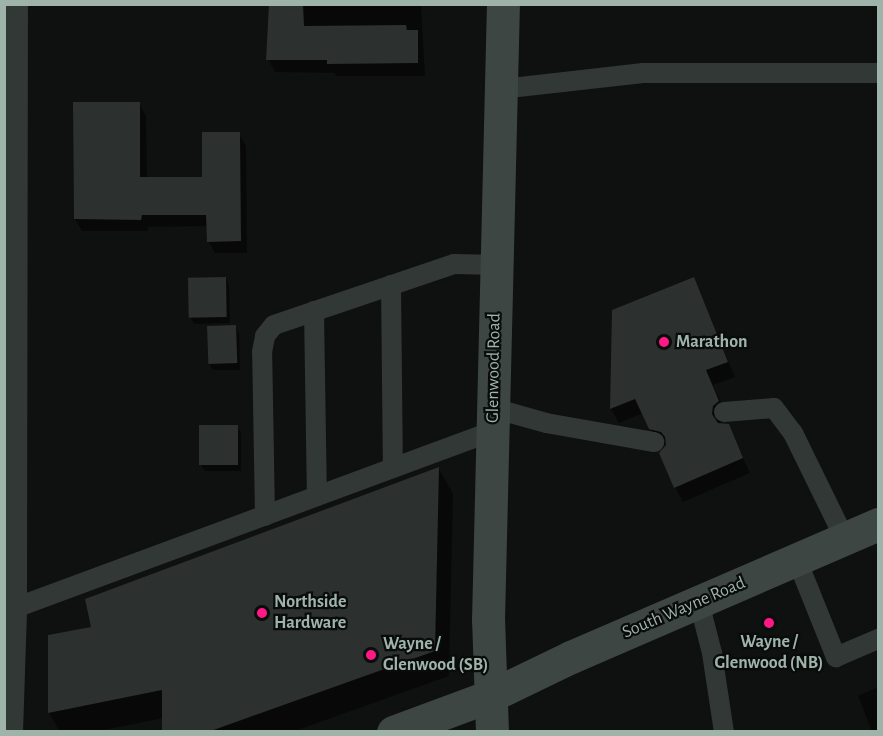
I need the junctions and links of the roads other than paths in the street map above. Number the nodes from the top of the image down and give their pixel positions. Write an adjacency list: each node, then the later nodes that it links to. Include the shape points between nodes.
1 (11, 4): 18 (street)
2 (503, 4): 4 (street, Glenwood Road)
3 (879, 73): 4 (lane, via 643,73)
4 (501, 89): 5 (street, Glenwood Road)
5 (497, 266): 6 (lane, via 454,264); 9 (street, Glenwood Road)
6 (391, 285): 7 (lane); 11 (lane)
7 (314, 311): 12 (lane); 13 (lane, via 274,325 265,336)
8 (724, 412): 15 (lane, via 774,408 793,433)
9 (493, 419): 10 (lane, via 546,423); 11 (lane); 20 (street, Glenwood Road)
10 (654, 442)
11 (393, 468): 12 (lane)
12 (317, 496): 13 (lane)
13 (265, 516): 18 (lane)
14 (879, 524): 15 (street, South Wayne Road)
15 (845, 539): 16 (street, South Wayne Road)
16 (797, 560): 17 (street, South Wayne Road); 19 (lane, via 836,657)
17 (699, 602): 20 (street, South Wayne Road); 24 (lane, via 712,653)
18 (7, 611): 21 (street)
19 (879, 639)
20 (490, 696): 22 (street, South Wayne Road); 23 (street, Glenwood Road)
21 (6, 732)
22 (393, 732)
23 (492, 732)
24 (724, 732)

